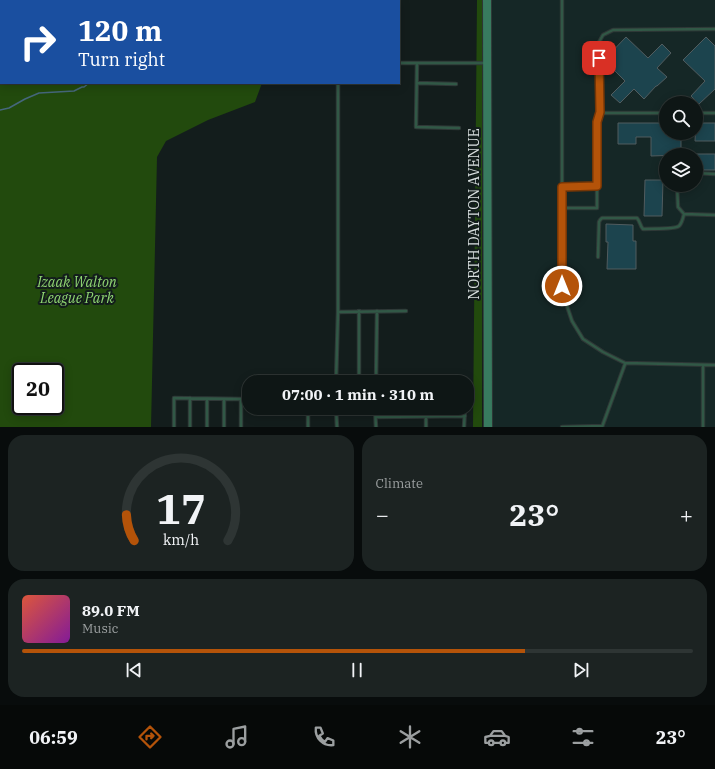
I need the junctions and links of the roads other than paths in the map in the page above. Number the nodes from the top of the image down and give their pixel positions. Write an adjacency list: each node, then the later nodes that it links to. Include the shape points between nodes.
1 (487, 0): 6 (main road, NORTH DAYTON AVENUE)
2 (562, 0): 18 (lane)
3 (715, 29): 10 (lane, via 613,30 603,35 598,44)
4 (400, 63): 5 (lane)
5 (417, 63): 6 (lane); 7 (lane)
6 (487, 63): 52 (main road, NORTH DAYTON AVENUE)
7 (417, 83): 9 (lane); 14 (lane, via 416,127)
8 (338, 84): 26 (lane)
9 (456, 84)
10 (600, 112): 11 (lane); 17 (lane, via 597,122)
11 (659, 113)
12 (703, 113): 13 (lane)
13 (715, 113)
14 (459, 128)
15 (703, 174): 16 (lane)
16 (715, 174)
17 (597, 186): 18 (lane); 20 (lane, via 597,208)
18 (562, 187): 20 (lane)
19 (677, 192): 21 (lane, via 678,207)
20 (562, 208): 28 (lane, via 562,286 572,321 583,339)
21 (684, 214): 22 (lane); 23 (lane, via 681,224 671,228 644,229 637,218 602,218 598,222)
22 (715, 215)
23 (598, 256)
24 (377, 311): 25 (lane); 27 (lane); 33 (lane)
25 (406, 311)
26 (338, 312): 27 (lane); 31 (lane)
27 (359, 312): 32 (lane)
28 (625, 363): 29 (lane); 54 (lane)
29 (703, 365): 30 (lane); 55 (lane)
30 (715, 365)
31 (336, 375)
32 (359, 375)
33 (376, 375)
34 (190, 398): 35 (lane); 42 (lane, via 174,398); 43 (lane)
35 (207, 399): 36 (lane); 44 (lane)
36 (224, 399): 45 (lane); 46 (lane, via 241,399)
37 (308, 415): 47 (lane)
38 (336, 415): 48 (lane)
39 (464, 416): 41 (lane); 51 (lane)
40 (376, 417): 41 (lane); 49 (lane)
41 (426, 417): 50 (lane)
42 (174, 427)
43 (190, 427)
44 (207, 427)
45 (224, 427)
46 (241, 427)
47 (308, 427)
48 (337, 427)
49 (376, 427)
50 (426, 427)
51 (464, 427)
52 (488, 427)
53 (562, 427): 54 (lane)
54 (602, 427)
55 (703, 427)

